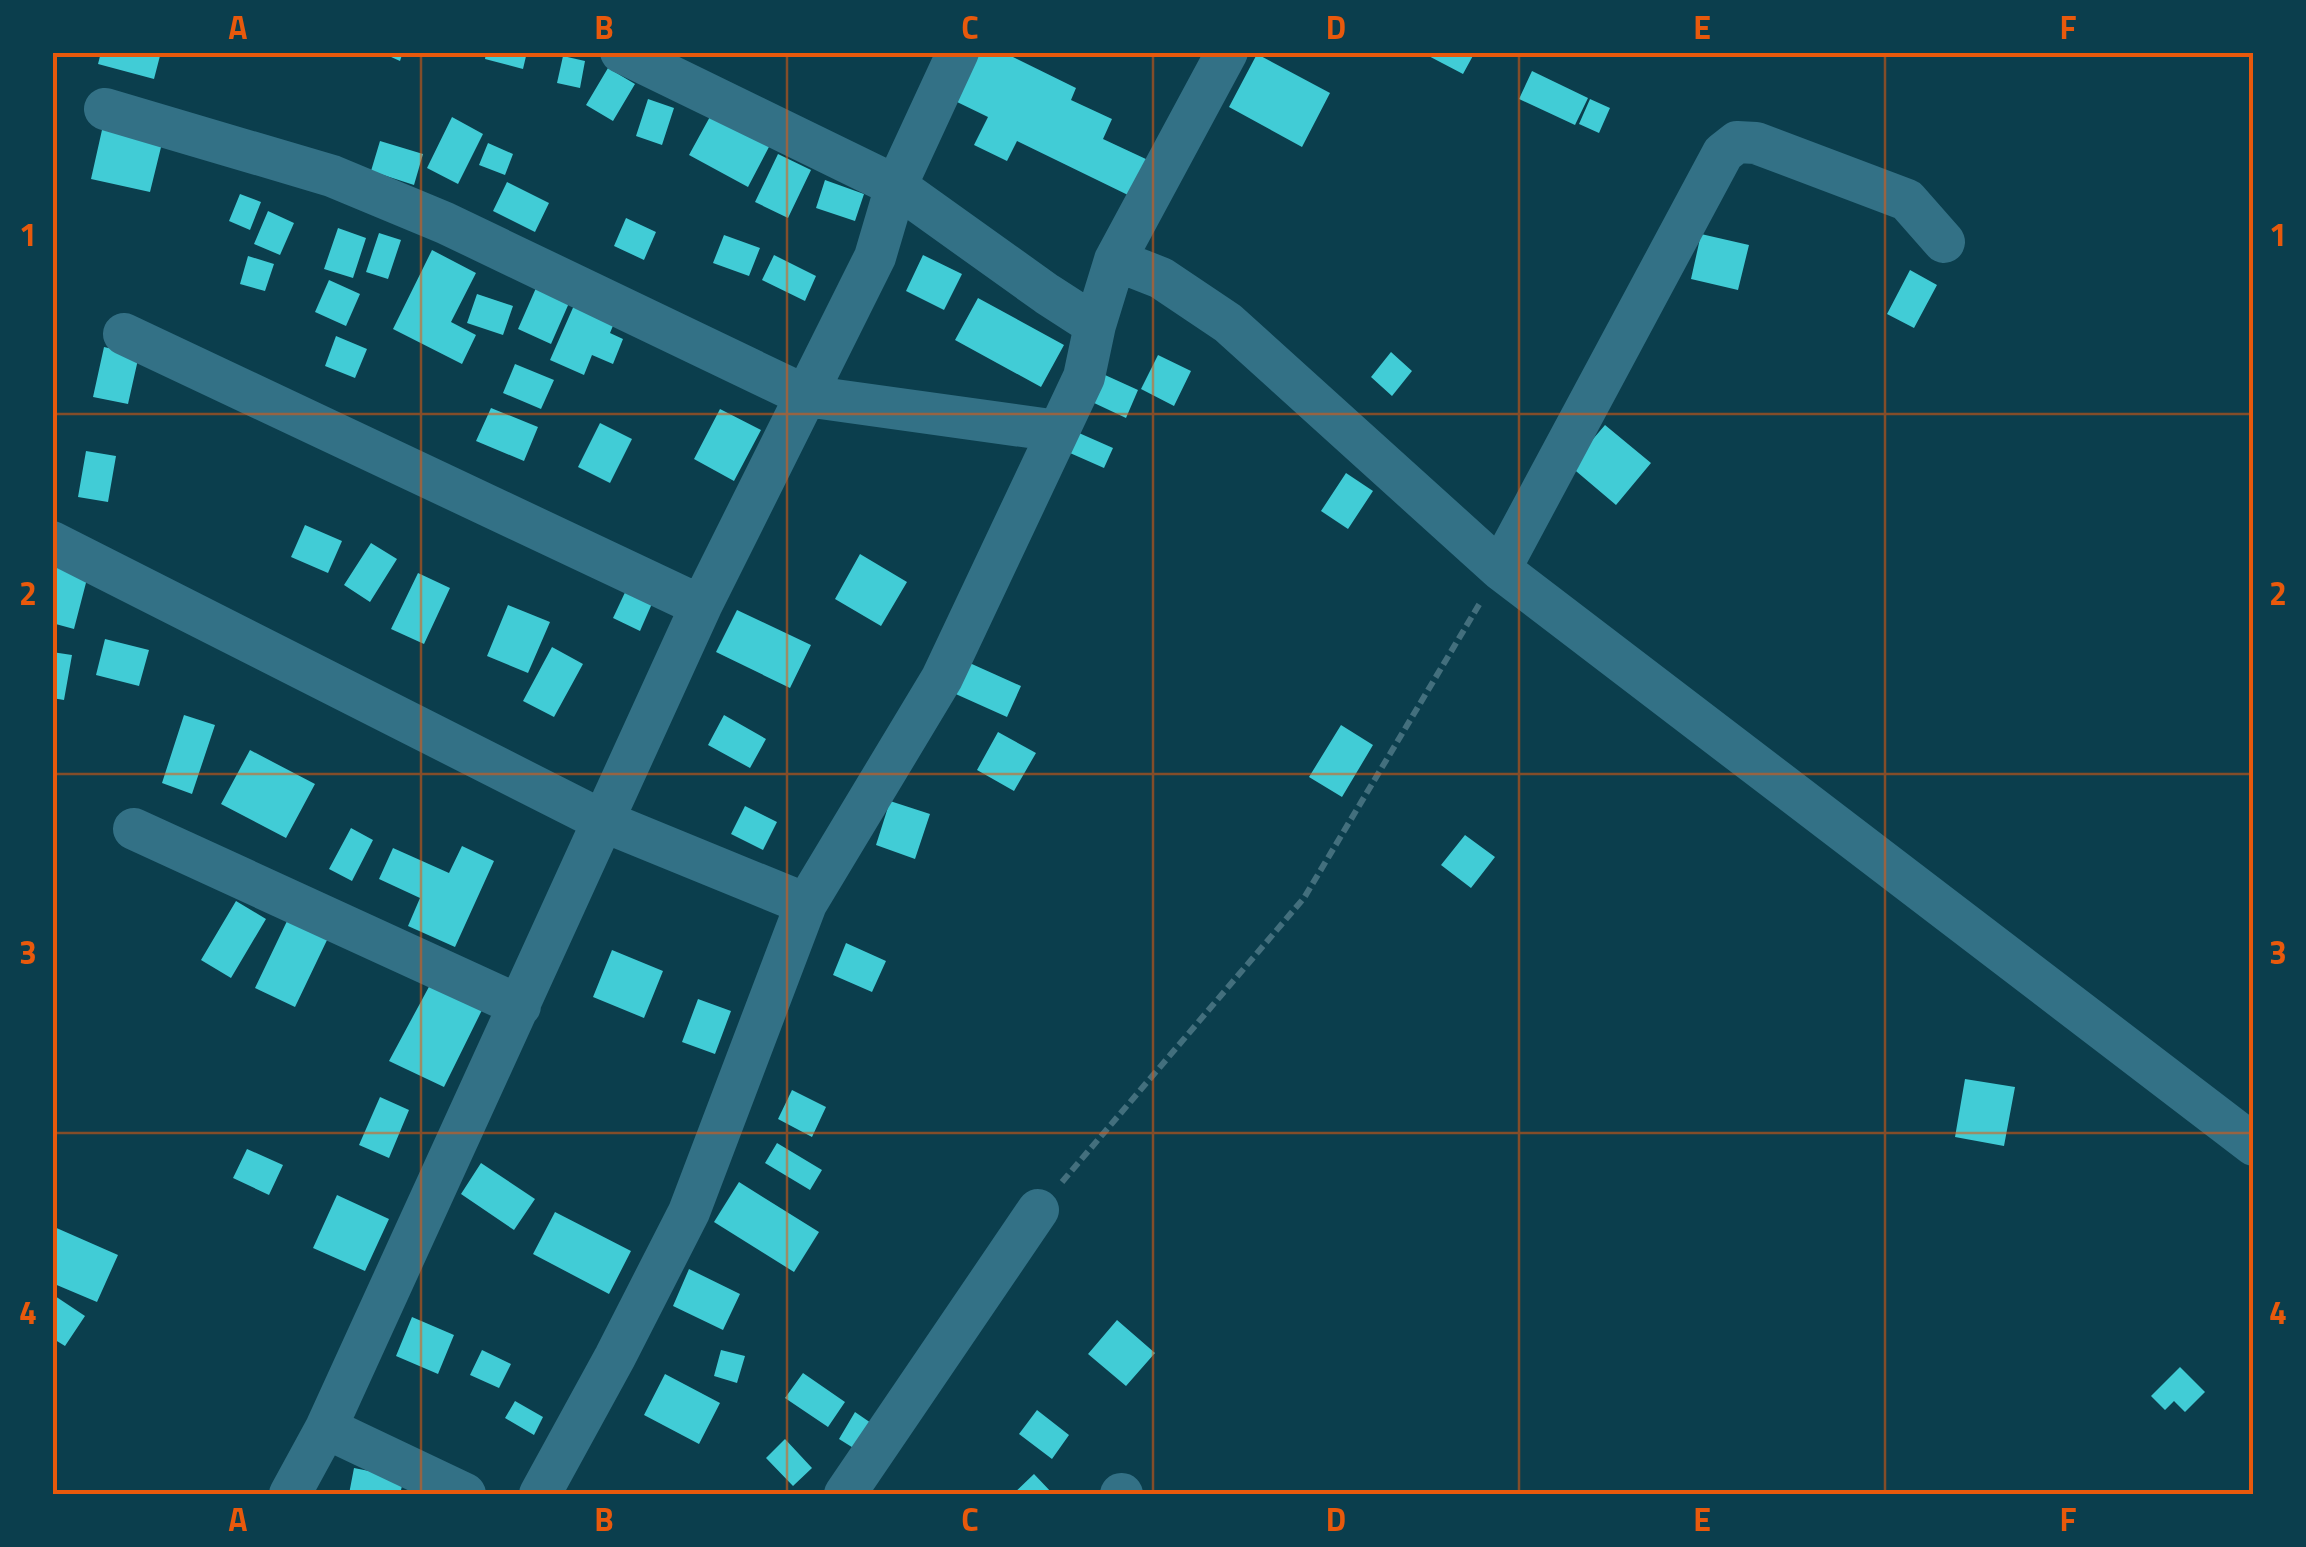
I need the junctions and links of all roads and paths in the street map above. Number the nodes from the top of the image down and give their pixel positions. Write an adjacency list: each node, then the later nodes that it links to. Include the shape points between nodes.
1 (621, 52): 5 (street)
2 (958, 52): 5 (street)
3 (1227, 52): 7 (street)
4 (105, 110): 10 (street, via 348,183)
5 (896, 186): 8 (street); 10 (street, via 875,257)
6 (1944, 242): 13 (street, via 1907,200 1756,143 1737,142 1723,153)
7 (1115, 260): 8 (street); 13 (street, via 1161,278 1228,323)
8 (1094, 325): 11 (street, via 1084,377)
9 (124, 334): 14 (street)
10 (806, 396): 11 (street); 14 (street)
11 (1058, 431): 17 (street, via 942,678)
12 (52, 542): 15 (street)
13 (1500, 569): 19 (street); 20 (path, via 1304,898)
14 (701, 606): 15 (street)
15 (603, 821): 17 (street); 18 (street)
16 (134, 829): 18 (street)
17 (806, 904): 24 (street, via 688,1212)
18 (520, 1006): 21 (street)
19 (2254, 1145)
20 (1038, 1210): 25 (street)
21 (326, 1428): 22 (street); 23 (street)
22 (290, 1494)
23 (465, 1494)
24 (540, 1494)
25 (845, 1494)

